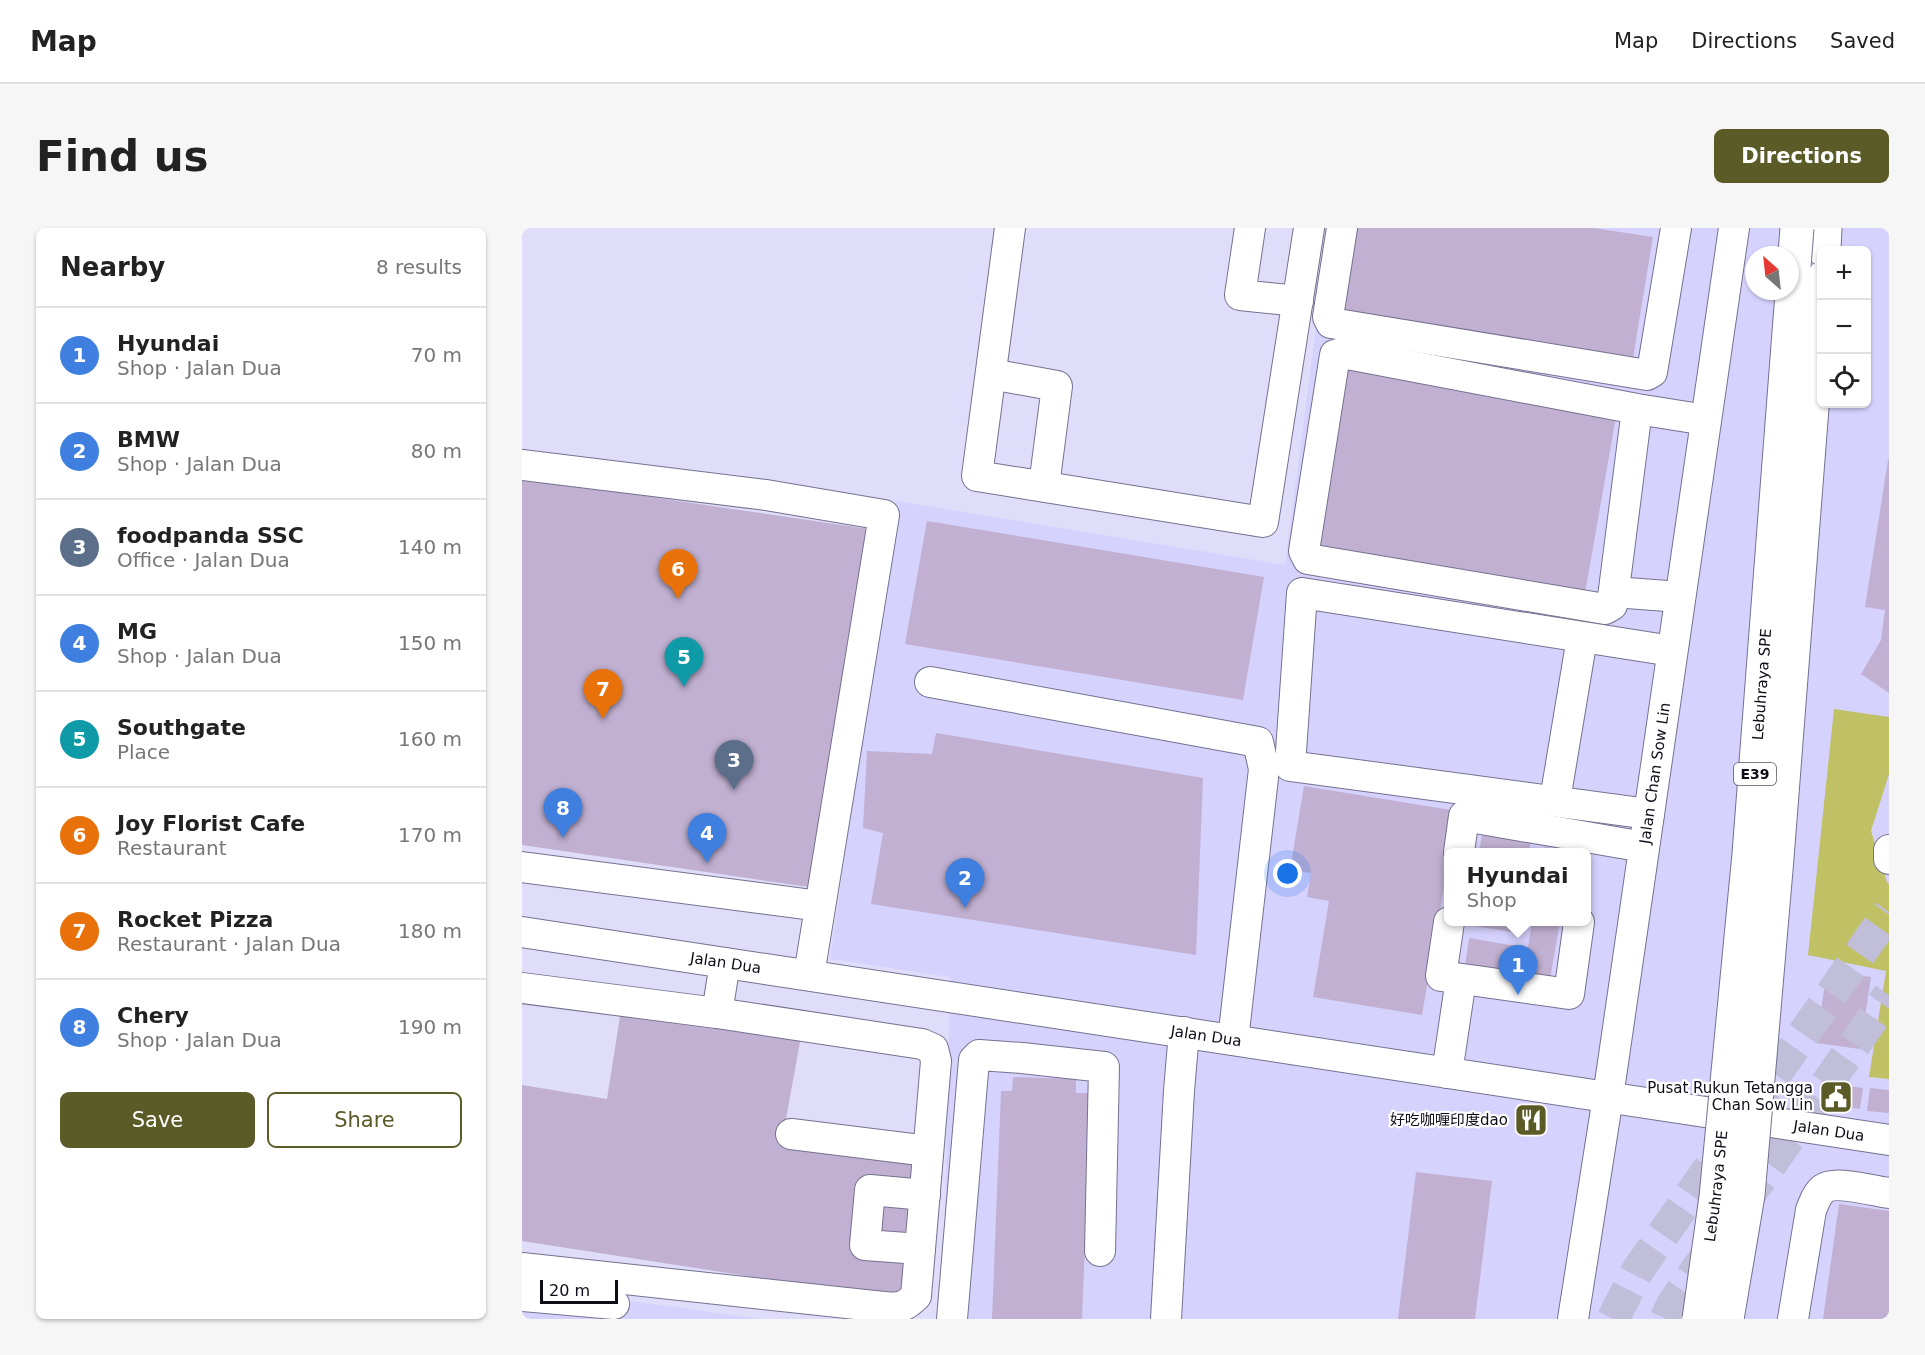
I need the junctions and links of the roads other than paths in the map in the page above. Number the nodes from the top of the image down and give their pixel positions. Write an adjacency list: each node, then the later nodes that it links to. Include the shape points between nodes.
1 (1010, 228): 12 (street)
2 (1250, 228): 11 (street, via 1240,295)
3 (1309, 228): 11 (street)
4 (1342, 228): 5 (street, via 1328,317 1331,323 1647,375 1652,372)
5 (1676, 228)
6 (1734, 228): 14 (street, Jalan Chan Sow Lin)
7 (1797, 228): 63 (highway, Lebuhraya SPE / E39, bridge, via 1749,854 1716,1197)
8 (1826, 228): 9 (highway)
9 (1824, 246)
10 (1819, 300): 64 (highway, Lebuhraya SPE / E39, bridge, via 1748,1195)
11 (1298, 301): 16 (street, via 1263,522)
12 (990, 374): 16 (street, via 1057,386); 16 (street, via 977,476)
13 (1637, 409): 14 (street); 17 (street); 17 (street, via 1342,353 1335,355 1304,551 1308,559 1605,609 1612,605)
14 (1706, 420): 18 (street, Jalan Chan Sow Lin)
15 (522, 465): 31 (street, via 766,495 884,515)
16 (1044, 486)
17 (1614, 592): 18 (street)
18 (1680, 597): 20 (street, Jalan Chan Sow Lin)
19 (1582, 638): 20 (street); 22 (street); 22 (street, via 1302,593 1290,766)
20 (1672, 651): 23 (street, Jalan Chan Sow Lin)
21 (930, 682): 43 (street, via 1258,742 1264,769)
22 (1555, 800): 23 (street)
23 (1649, 814): 24 (street, Jalan Chan Sow Lin)
24 (1644, 847): 27 (street); 47 (street, Jalan Chan Sow Lin)
25 (1460, 848): 26 (street, via 1464,816)
26 (1582, 848)
27 (1591, 850)
28 (1889, 850): 29 (street)
29 (1889, 859)
30 (522, 867): 31 (street)
31 (820, 906): 36 (street)
32 (1448, 926): 37 (street, via 1442,976)
33 (1578, 926): 37 (street, via 1569,994)
34 (522, 932): 35 (street, Jalan Dua)
35 (725, 963): 36 (street, Jalan Dua); 40 (street)
36 (809, 975): 39 (street, Jalan Dua)
37 (1461, 979): 46 (street)
38 (522, 988): 40 (street)
39 (1024, 1008): 41 (street, Jalan Dua); 44 (street)
40 (717, 1013): 50 (street, via 922,1044 933,1049 936,1061)
41 (1074, 1016): 42 (street, Jalan Dua); 45 (street)
42 (1185, 1032): 43 (street, Jalan Dua); 61 (street)
43 (1233, 1040): 46 (street, Jalan Dua)
44 (1022, 1058): 45 (street); 60 (street, via 987,1054 974,1060)
45 (1070, 1063): 54 (street, via 1104,1067 1106,1071)
46 (1447, 1073): 47 (street, Jalan Dua)
47 (1608, 1097): 49 (street, Jalan Dua); 62 (street, Jalan Chan Sow Lin)
48 (791, 1134): 50 (street)
49 (1889, 1140)
50 (928, 1151): 52 (street)
51 (1889, 1193): 65 (street, via 1836,1185 1817,1196 1811,1210)
52 (925, 1195): 53 (street); 53 (street, via 870,1190 865,1245)
53 (920, 1249): 59 (street, via 916,1296 906,1306)
54 (1100, 1251)
55 (522, 1268): 59 (street)
56 (762, 1274): 59 (street, via 849,1288)
57 (522, 1296): 58 (street)
58 (614, 1304)
59 (874, 1306)
60 (952, 1319)
61 (1166, 1319)
62 (1573, 1319)
63 (1699, 1319)
64 (1727, 1319)
65 (1793, 1319)

